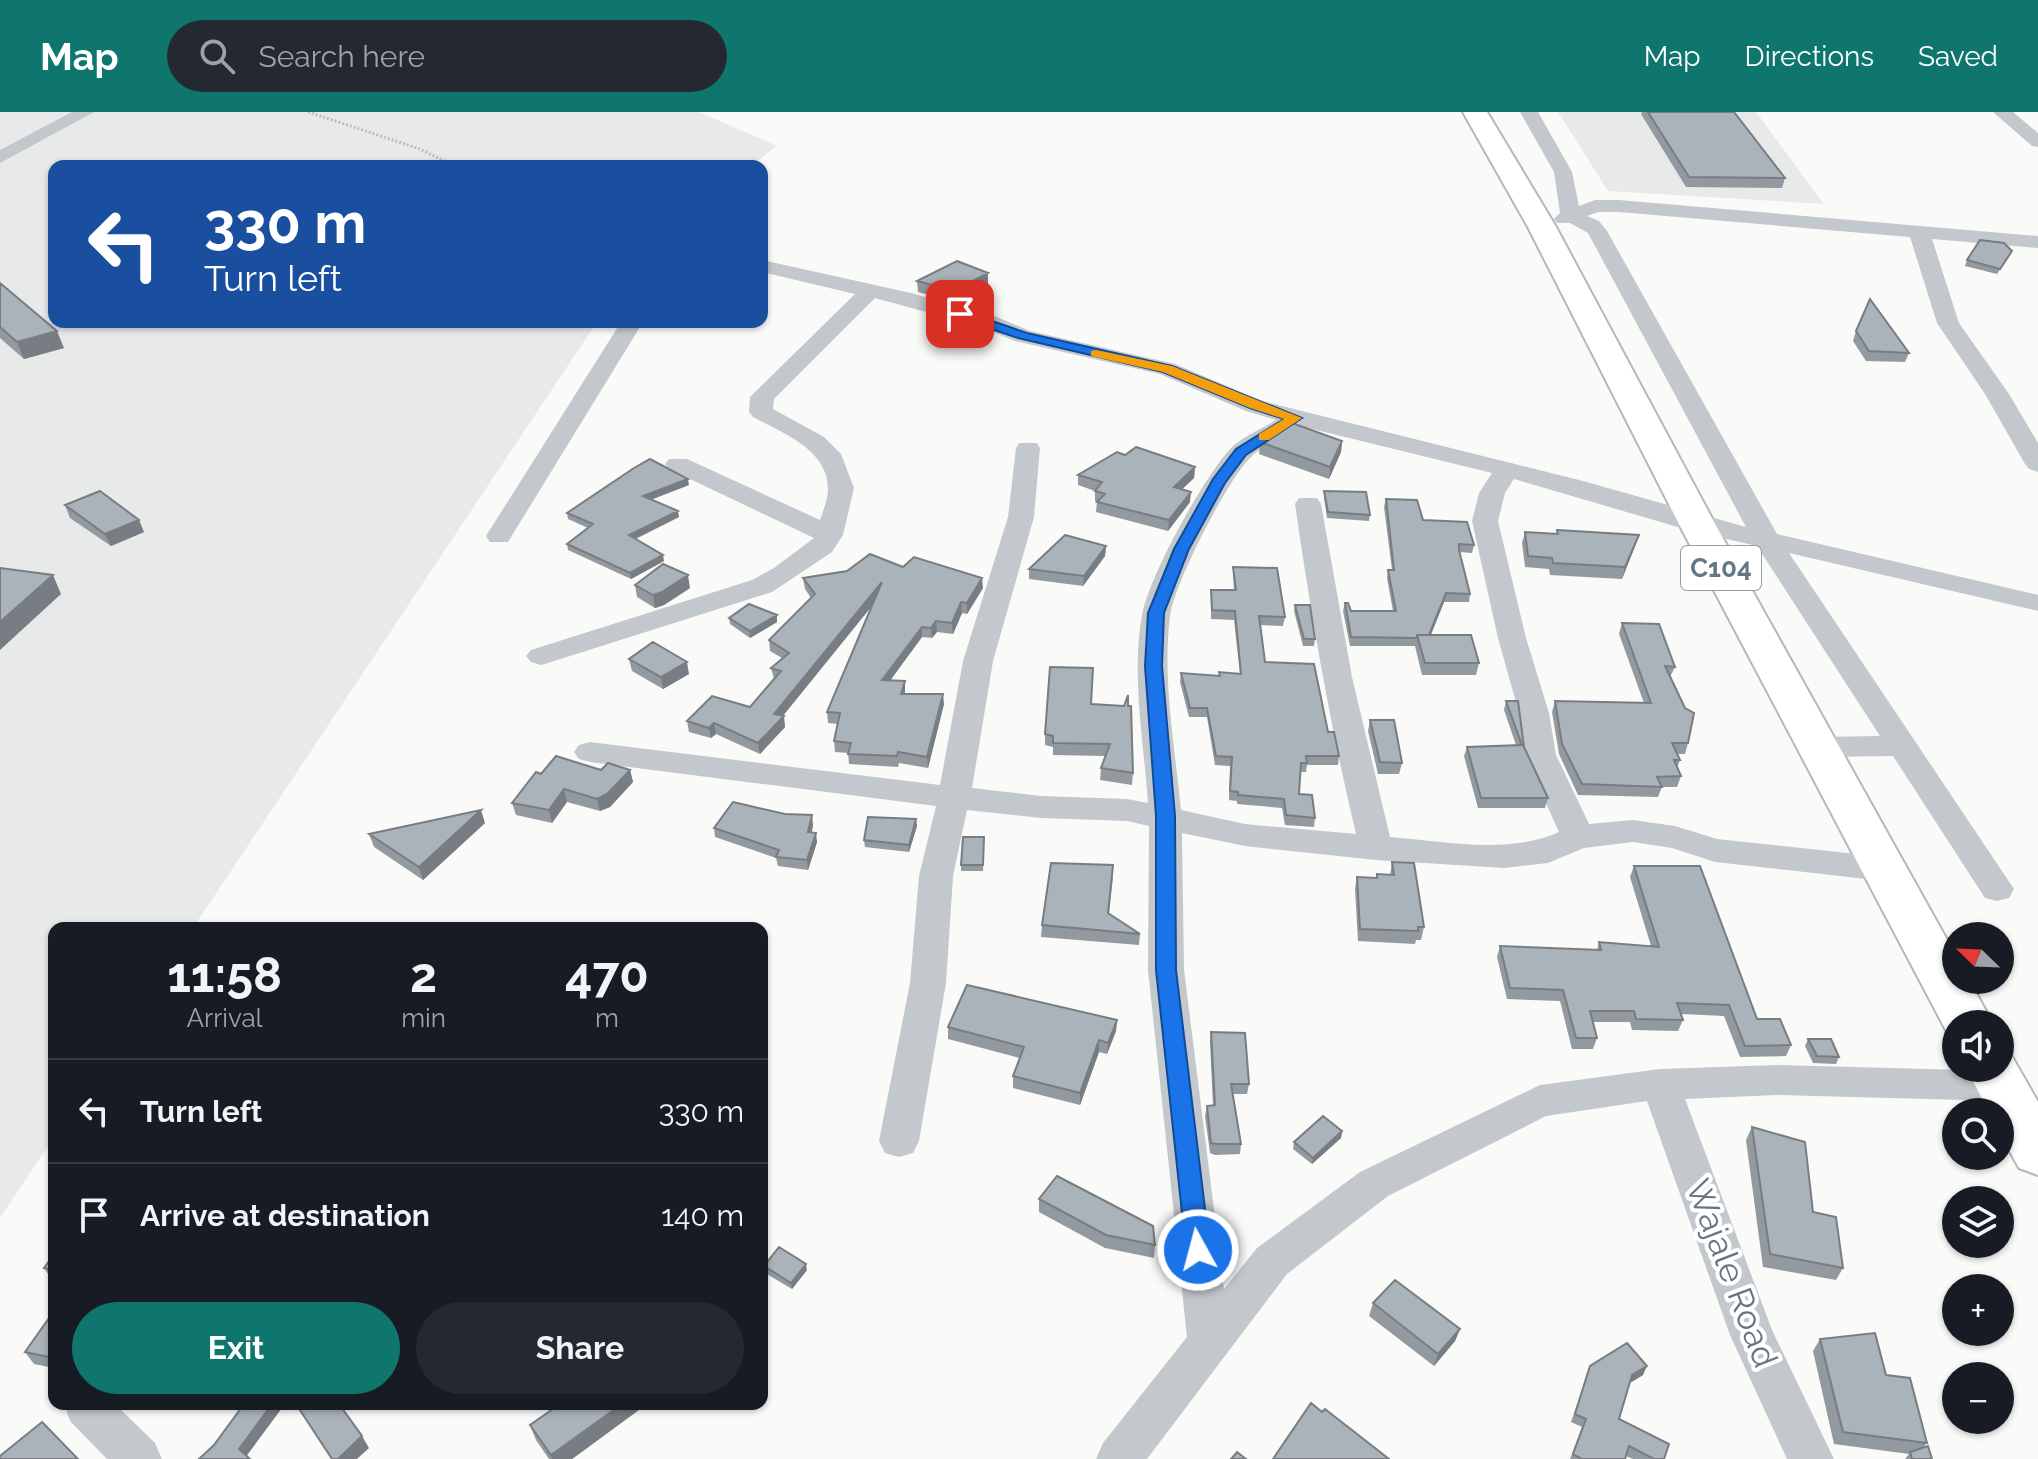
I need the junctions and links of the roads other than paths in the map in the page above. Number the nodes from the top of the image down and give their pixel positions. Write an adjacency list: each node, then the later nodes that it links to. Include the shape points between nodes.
1 (85, 112): 6 (street)
2 (1475, 112): 7 (highway, C104)
3 (1529, 112): 7 (street, via 1563,172)
4 (2002, 112): 5 (street)
5 (2038, 142)
6 (0, 157)
7 (1556, 222): 8 (street, via 1595,206 1619,206); 19 (highway, C104); 22 (street, via 1592,225 1597,231)
8 (1916, 231): 9 (street); 16 (street, via 1948,323)
9 (2038, 242)
10 (768, 267): 11 (street)
11 (870, 291): 13 (street, via 1023,336 1167,369); 20 (street, via 762,397 761,412 829,454 841,488)
12 (628, 328): 21 (street)
13 (1296, 418): 17 (street); 29 (street, via 1241,452 1218,482 1156,613 1153,666)
14 (1028, 448): 28 (street, via 1021,517 978,661)
15 (678, 464): 20 (street)
16 (2038, 464)
17 (1507, 469): 19 (street); 30 (street, via 1492,493 1485,521 1540,755)
18 (1308, 504): 31 (street, via 1324,610)
19 (1697, 524): 22 (street); 26 (highway, C104)
20 (830, 535): 24 (street, via 762,586)
21 (499, 536)
22 (1767, 541): 23 (street); 25 (street)
23 (2038, 603)
24 (541, 656)
25 (1902, 746): 26 (street); 33 (street)
26 (1818, 747): 32 (highway, C104)
27 (590, 752): 28 (street)
28 (954, 797): 29 (street); 38 (street, via 936,876 928,983)
29 (1165, 816): 31 (street, via 1245,835); 40 (street, via 1166,970)
30 (1578, 837): 31 (street, via 1548,851 1504,856); 32 (street, via 1633,831 1715,850)
31 (1376, 848)
32 (1884, 869): 34 (highway, C104)
33 (1997, 889)
34 (1960, 1010)
35 (1942, 1078): 37 (street)
36 (2000, 1082): 39 (highway)
37 (1660, 1084): 40 (street, via 1540,1101 1374,1184 1272,1261); 44 (street, Wajale Road, via 1752,1335)
38 (899, 1141)
39 (2038, 1151)
40 (1209, 1340): 43 (street)
41 (90, 1410): 42 (street)
42 (139, 1459)
43 (1119, 1459)
44 (1811, 1459)

